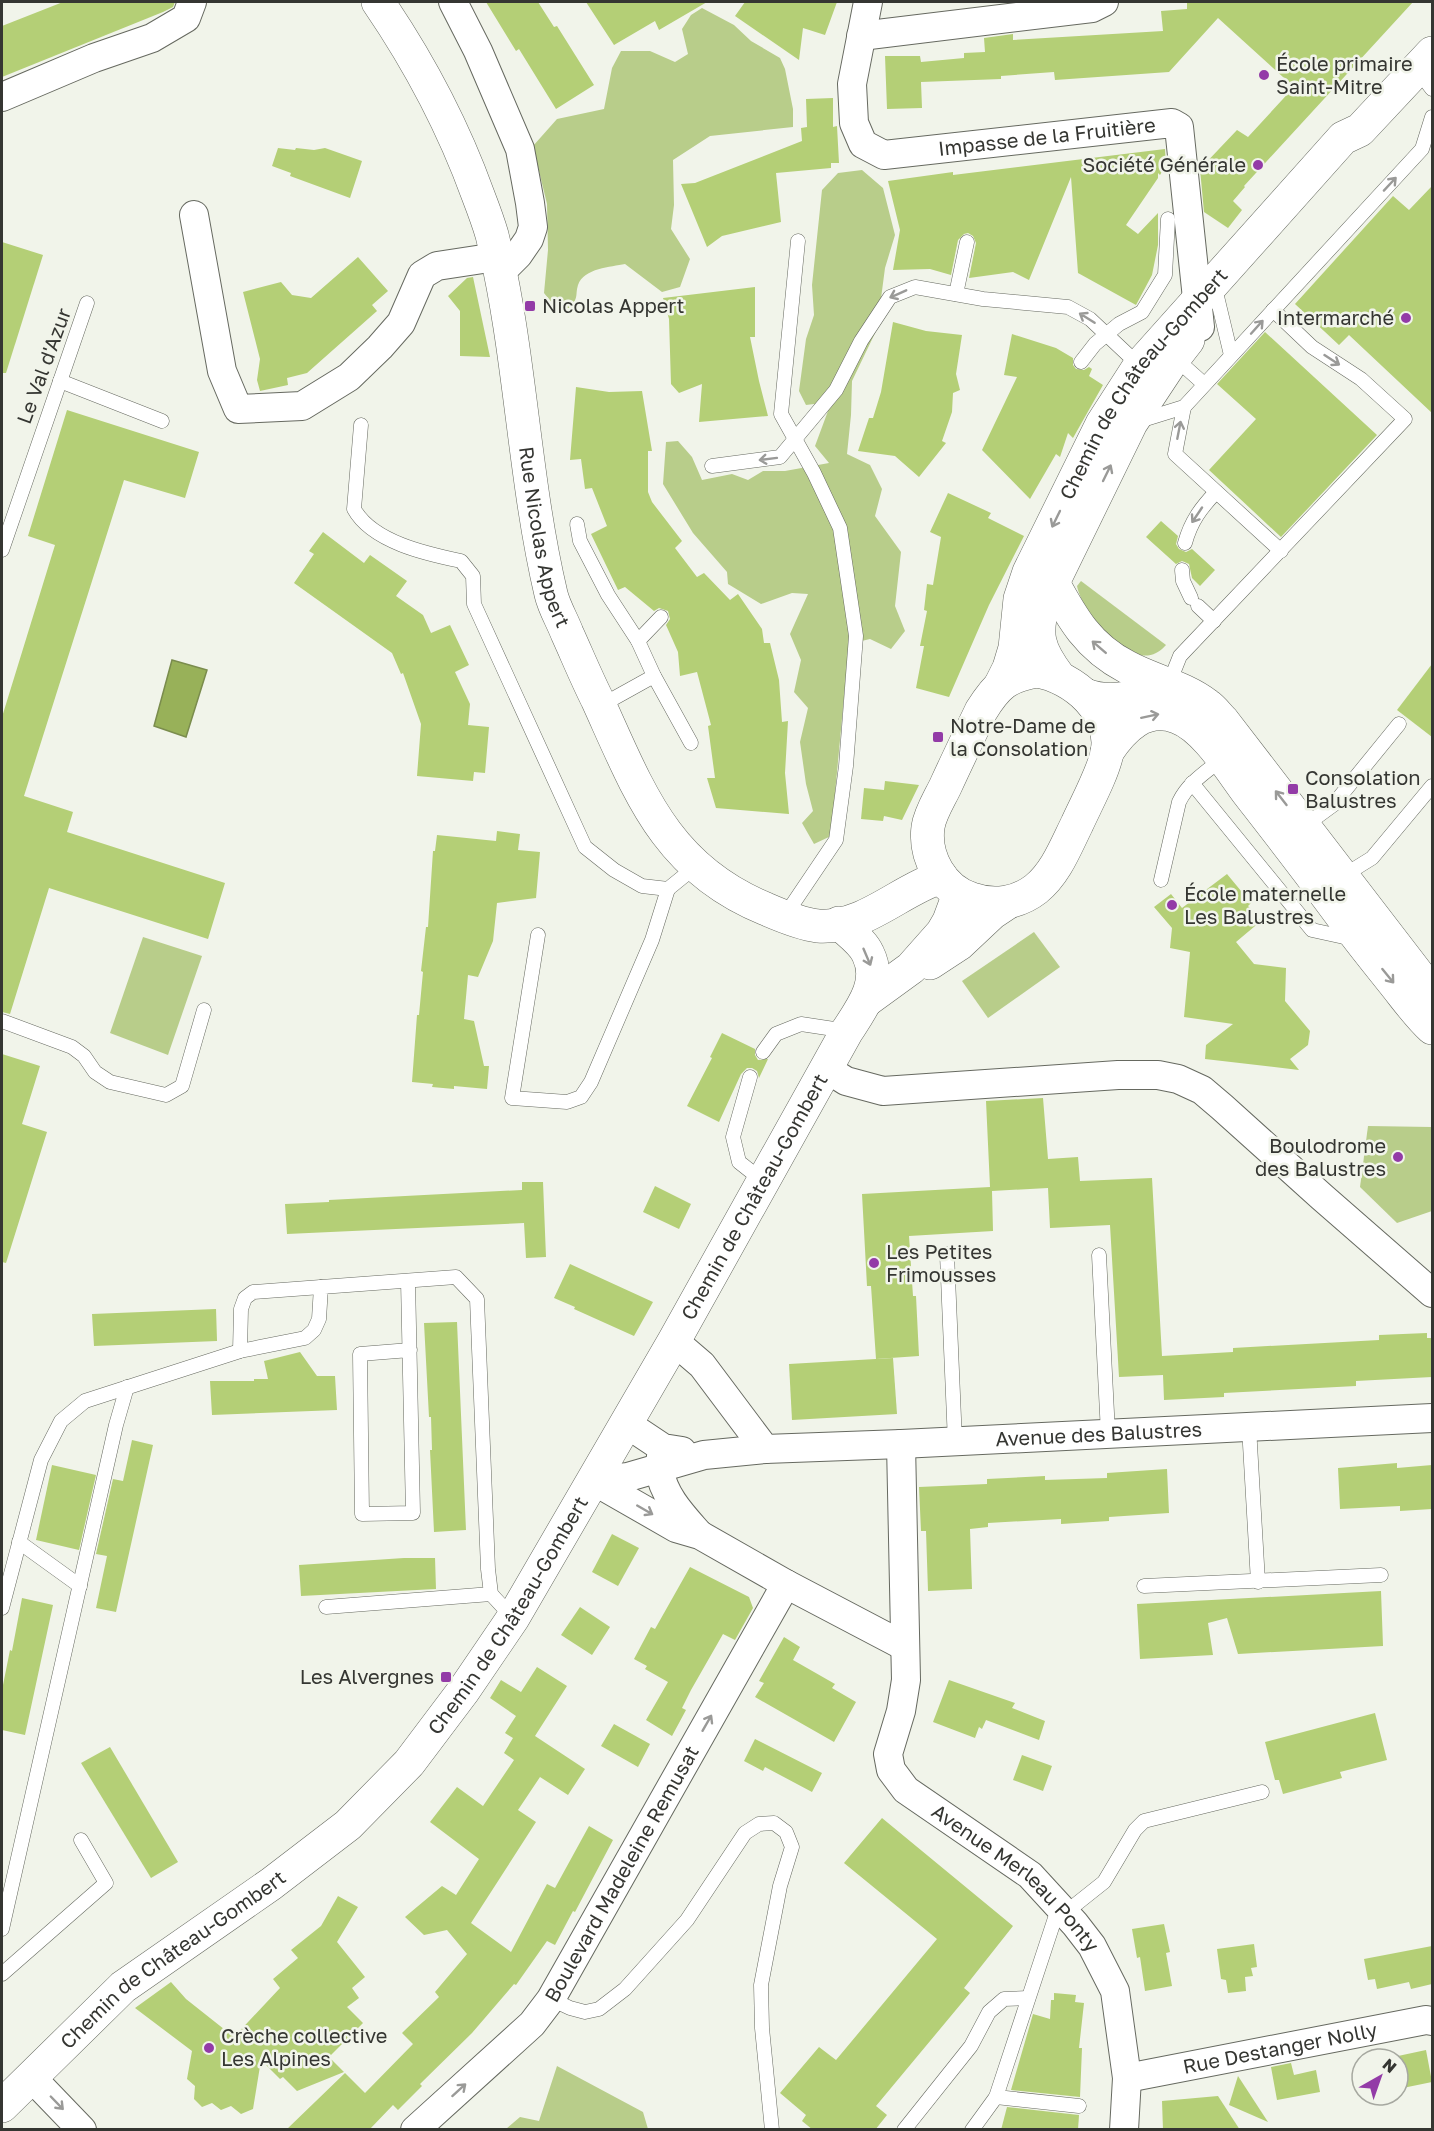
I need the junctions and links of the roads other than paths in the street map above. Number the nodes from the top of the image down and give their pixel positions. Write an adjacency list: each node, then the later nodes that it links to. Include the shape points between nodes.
1 (192, 2): 8 (street, via 186,18 152,38)
2 (378, 2): 15 (street, Rue Nicolas Appert, via 434,93 453,132)
3 (453, 2): 10 (street, via 520,149)
4 (868, 2): 6 (street, Impasse de la Fruitière)
5 (1104, 2): 6 (street, via 1092,8)
6 (861, 36): 19 (street, Impasse de la Fruitière, via 852,84 854,123 864,144 884,155 1172,123 1179,127)
7 (1427, 70): 19 (street, Chemin de Château-Gombert, via 1360,130 1343,138)
8 (2, 97)
9 (1432, 117): 18 (lane, one-way to 9, via 1422,149)
10 (530, 203): 15 (street); 15 (street, via 533,227 529,239 518,255)
11 (194, 215): 15 (street, via 222,371 238,409 303,406 349,377 380,347 401,323 422,275 437,266)
12 (1168, 219): 20 (lane, via 1165,275 1142,312)
13 (798, 241): 30 (lane, via 781,414)
14 (966, 242): 16 (lane)
15 (496, 254): 46 (street, Rue Nicolas Appert, via 552,598)
16 (956, 294): 20 (lane, one-way to 16, via 1068,307); 30 (lane, one-way to 30, via 915,287 890,297 836,390)
17 (87, 303): 24 (lane, Le Val d'Azur)
18 (1273, 310): 21 (lane, one-way to 18); 36 (lane, one-way to 36, via 1312,347 1361,379 1405,419)
19 (1195, 318): 21 (lane); 23 (street, Chemin de Château-Gombert); 25 (lane)
20 (1107, 333): 22 (lane); 23 (lane)
21 (1231, 355): 25 (lane)
22 (1081, 362)
23 (1145, 379): 28 (street, Chemin de Château-Gombert); 43 (street, Chemin de Château-Gombert, one-way to 43, via 1102,424 1029,572 1020,599 1015,648)
24 (60, 381): 27 (lane); 35 (lane, Le Val d'Azur)
25 (1204, 384): 26 (lane)
26 (1184, 407): 28 (lane); 32 (lane, one-way to 26, via 1175,454)
27 (162, 421)
28 (1131, 423): 38 (street, Chemin de Château-Gombert, one-way to 28)
29 (361, 425): 59 (lane, via 354,509 360,521 397,544 461,561 473,576 474,603 585,847 642,886)
30 (794, 438): 31 (lane, one-way to 31, via 780,457); 62 (lane, via 840,528 856,636 836,840)
31 (712, 466)
32 (1216, 492): 34 (lane, one-way to 34, via 1197,513); 36 (lane)
33 (577, 524): 41 (lane, via 580,541 608,595)
34 (1185, 543)
35 (2, 546)
36 (1281, 551): 40 (lane)
37 (1182, 570): 40 (lane, via 1183,581 1195,602)
38 (1052, 581): 44 (street, Chemin de Château-Gombert, via 1038,621 1037,638 1041,650); 45 (street, one-way to 38, via 1126,667 1098,647 1071,618)
39 (661, 617): 41 (lane)
40 (1214, 621): 45 (lane, via 1180,656)
41 (638, 641): 42 (lane)
42 (654, 676): 46 (lane); 48 (lane)
43 (1001, 684): 44 (street, via 1037,671); 53 (street, via 981,711)
44 (1072, 686): 45 (street, via 1108,700 1127,699); 49 (street, via 1101,715)
45 (1168, 686): 54 (street, one-way to 45, via 1216,713 1194,696)
46 (600, 706): 55 (street, Rue Nicolas Appert, via 653,816)
47 (1399, 724): 54 (lane, via 1333,804)
48 (691, 742)
49 (1107, 752): 50 (street, one-way to 50, via 1136,720 1164,714 1196,728); 60 (street, via 1081,815 1049,876 1024,897)
50 (1222, 759): 51 (lane); 54 (street)
51 (1192, 783): 57 (lane, via 1179,802); 65 (lane, via 1312,930)
52 (1432, 786): 56 (lane, via 1372,858)
53 (928, 826): 58 (street, via 928,847 934,865); 61 (street, via 903,873)
54 (1294, 834): 56 (street); 65 (street)
55 (695, 867): 59 (lane); 62 (street, Rue Nicolas Appert, via 733,894)
56 (1342, 876): 65 (street)
57 (1161, 880)
58 (950, 885): 60 (street, via 971,899); 61 (street, Rue Nicolas Appert); 66 (street, Chemin de Château-Gombert, via 949,921)
59 (668, 889): 64 (lane, via 652,940 591,1082 581,1097 567,1102 512,1098)
60 (1007, 903): 66 (street, Chemin de Château-Gombert, via 930,963)
61 (876, 910): 63 (street, Rue Nicolas Appert)
62 (784, 917): 63 (street, Rue Nicolas Appert, via 818,926)
63 (839, 923): 68 (street, Chemin de Château-Gombert, one-way to 68, via 868,954 874,977)
64 (538, 935)
65 (1372, 936): 67 (street); 71 (street, one-way to 71)
66 (911, 968): 68 (street, Chemin de Château-Gombert)
67 (1432, 993)
68 (867, 1000): 72 (street, Chemin de Château-Gombert)
69 (204, 1010): 70 (lane, via 182,1086 165,1095 110,1082 72,1047)
70 (2, 1021)
71 (1432, 1028)
72 (848, 1031): 73 (lane, via 801,1024 776,1034); 74 (street, Chemin de Château-Gombert)
73 (763, 1052)
74 (827, 1069): 76 (street, Chemin de Château-Gombert); 81 (street, via 846,1081 883,1090 1118,1075 1178,1079 1216,1101)
75 (750, 1077): 76 (lane, via 733,1137 739,1162)
76 (763, 1181): 82 (street, Chemin de Château-Gombert)
77 (947, 1254): 90 (lane)
78 (1099, 1255): 89 (lane)
79 (408, 1281): 80 (lane); 83 (lane); 102 (lane, via 456,1277 477,1299)
80 (321, 1287): 84 (lane, via 319,1319 305,1338); 84 (lane, via 253,1292 245,1298)
81 (1432, 1293)
82 (674, 1341): 87 (street, Chemin de Château-Gombert); 92 (street, via 702,1365)
83 (410, 1350): 83 (lane, via 413,1513 362,1514 360,1354)
84 (240, 1351): 85 (lane)
85 (127, 1387): 96 (lane, via 85,1401 61,1421 41,1460); 100 (lane)
86 (1432, 1418): 88 (street, Avenue des Balustres)
87 (627, 1424): 93 (street); 94 (street, Chemin de Château-Gombert)
88 (1249, 1427): 89 (street, Avenue des Balustres); 98 (lane)
89 (1108, 1433): 90 (street, Avenue des Balustres)
90 (955, 1442): 91 (street, Avenue des Balustres)
91 (901, 1444): 92 (street, Avenue des Balustres); 106 (street, Avenue Merleau Ponty)
92 (765, 1449): 93 (street, Avenue des Balustres)
93 (661, 1458): 94 (street, Avenue des Balustres, via 628,1477); 95 (street, via 662,1482 680,1513)
94 (594, 1481): 95 (street, one-way to 95, via 676,1528); 105 (street, Chemin de Château-Gombert)
95 (700, 1535): 99 (street)
96 (19, 1542): 100 (lane); 104 (lane)
97 (1381, 1575): 98 (lane)
98 (1258, 1582): 101 (lane)
99 (786, 1584): 106 (street); 113 (street, Boulevard Madeleine Remusat, one-way to 99)
100 (80, 1586): 110 (lane)
101 (1144, 1586)
102 (491, 1594): 103 (lane); 105 (lane)
103 (326, 1607)
104 (2, 1608)
105 (513, 1618): 115 (street, Chemin de Château-Gombert, via 409,1763 348,1824 271,1884 123,1987)
106 (904, 1646): 109 (street, Avenue Merleau Ponty, via 906,1680 888,1754 891,1770 906,1790 1030,1875)
107 (1262, 1792): 109 (lane, via 1144,1821 1104,1882)
108 (81, 1840): 111 (lane, via 106,1883)
109 (1062, 1910): 112 (lane); 116 (street, Avenue Merleau Ponty, via 1092,1946 1115,1991)
110 (2, 1929)
111 (2, 1974)
112 (1028, 1998): 117 (lane); 123 (lane, via 1004,2000 989,2012 971,2046)
113 (551, 1999): 121 (street, Boulevard Madeleine Remusat, one-way to 113, via 532,2024); 122 (lane, via 585,2013 599,2010 625,1989 687,1920 745,1833 759,1824 774,1823 786,1832 792,1847 780,1886 761,1985)
114 (1432, 2021): 116 (street, Rue Destanger Nolly)
115 (31, 2077): 118 (street, Chemin de Château-Gombert); 120 (street, one-way to 120)
116 (1126, 2078): 125 (street, Avenue Merleau Ponty)
117 (996, 2097): 119 (lane); 124 (lane)
118 (2, 2106)
119 (1079, 2106)
120 (82, 2130)
121 (416, 2130)
122 (772, 2130)
123 (904, 2130)
124 (972, 2130)
125 (1124, 2130)

